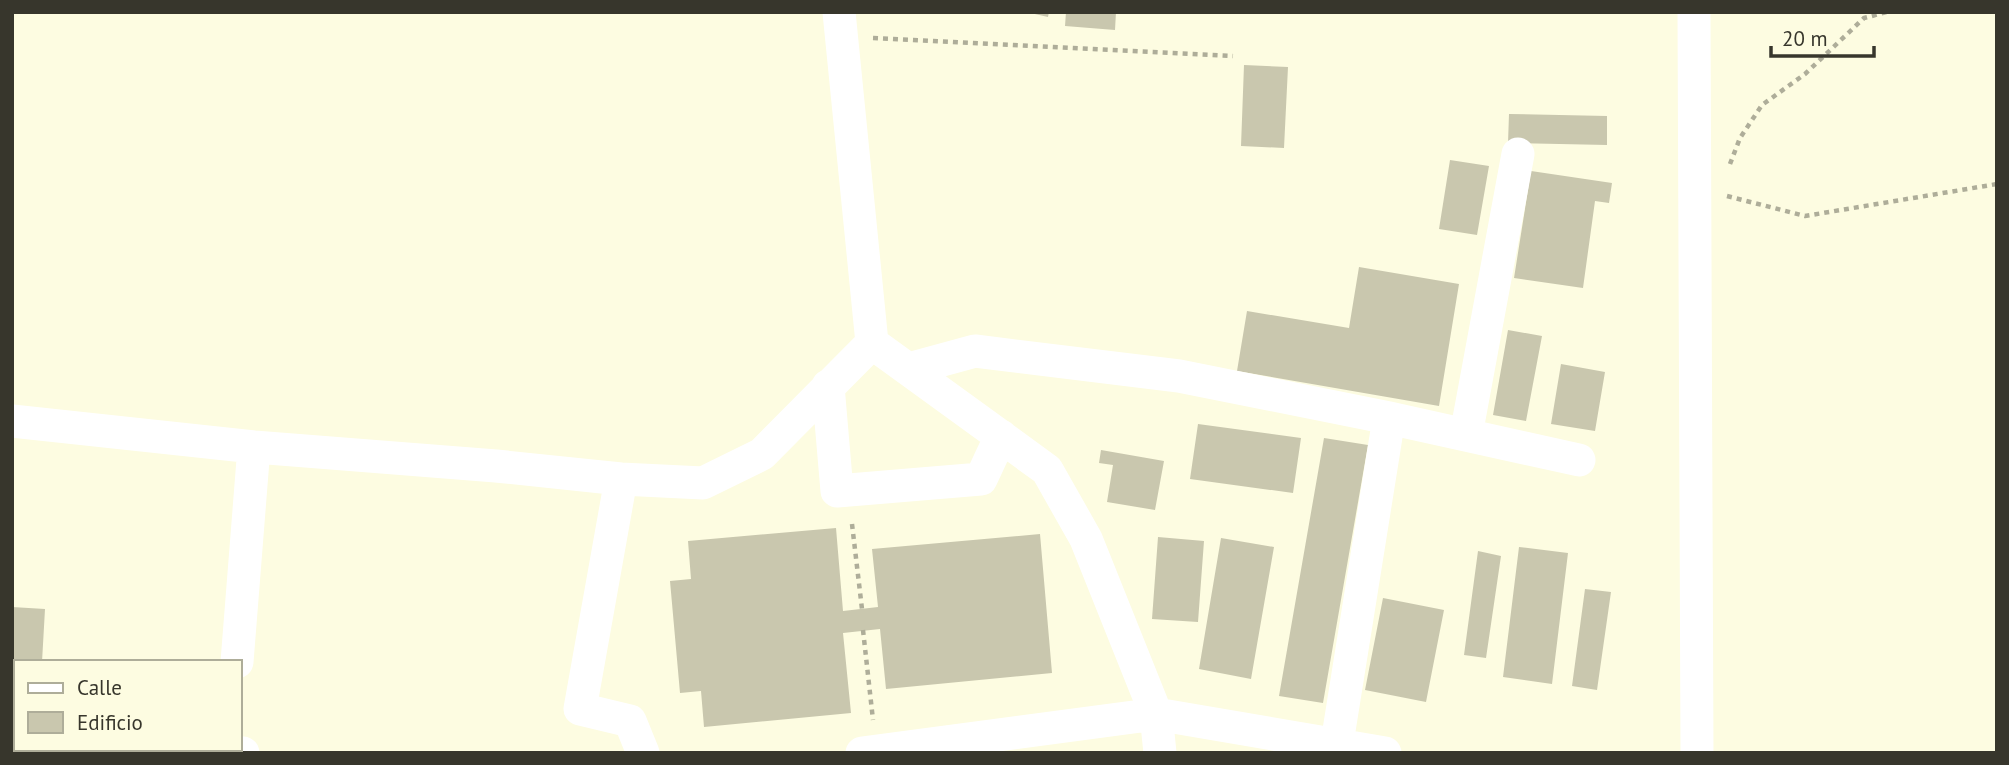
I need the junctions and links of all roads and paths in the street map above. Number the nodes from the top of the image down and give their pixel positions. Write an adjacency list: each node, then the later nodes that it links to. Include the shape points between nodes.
1 (1694, 12): 7 (street)
2 (1886, 12): 7 (path, via 1864,18 1805,74 1762,105 1740,138 1727,170)
3 (840, 25): 4 (path); 8 (street)
4 (1233, 56)
5 (1518, 154): 13 (street)
6 (1997, 184): 7 (path, via 1805,216)
7 (1703, 188): 28 (street)
8 (872, 343): 9 (street); 10 (street)
9 (909, 369): 11 (street, via 975,351 1179,376); 14 (street)
10 (828, 386): 14 (street, via 837,491 981,479); 17 (street, via 762,454 703,483)
11 (1390, 418): 13 (street); 21 (street)
12 (12, 421): 15 (street)
13 (1466, 435): 16 (street)
14 (1001, 436): 20 (street, via 1047,470 1086,539)
15 (254, 447): 17 (street); 19 (street)
16 (1579, 460)
17 (621, 480): 25 (street, via 580,709 630,722)
18 (863, 631): 24 (path)
19 (237, 660)
20 (1156, 714): 21 (street); 24 (street); 26 (street)
21 (1337, 743): 27 (street)
22 (215, 751): 23 (street)
23 (233, 752)
24 (869, 752)
25 (643, 753)
26 (1160, 753)
27 (1385, 753)
28 (1697, 753)

